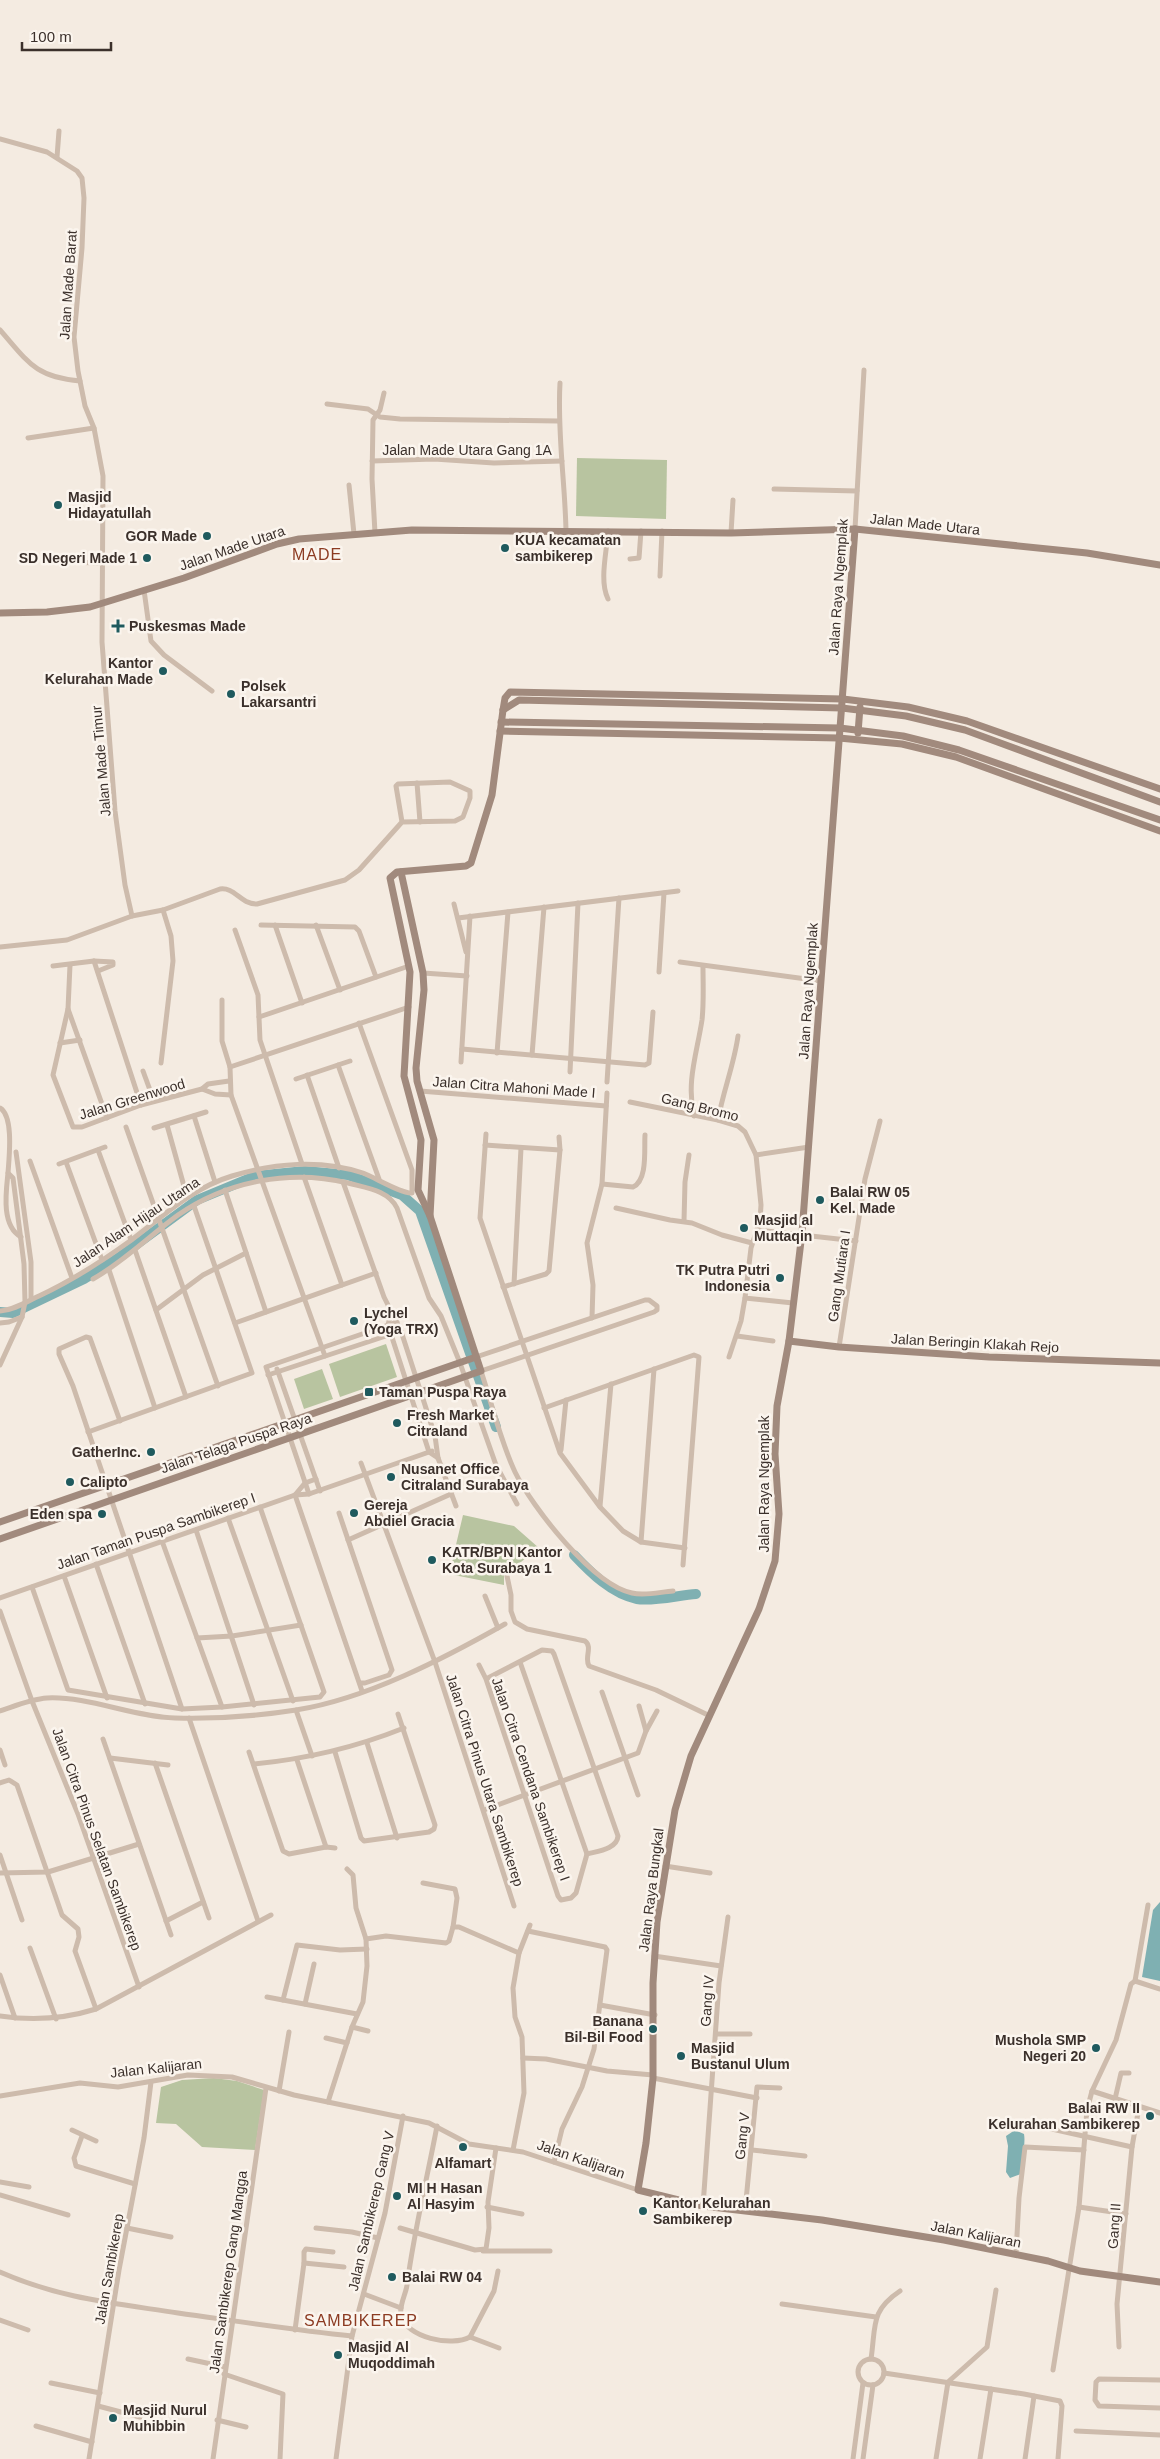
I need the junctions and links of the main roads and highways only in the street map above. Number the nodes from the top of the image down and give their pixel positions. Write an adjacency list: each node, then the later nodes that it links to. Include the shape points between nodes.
1 (855, 530): 2 (main road, Jalan Made Utara, via 1087,553); 3 (main road, Jalan Made Utara, via 731,533 412,530 299,539 102,604 47,612); 4 (main road, Jalan Raya Ngemplak)
2 (1160, 565)
3 (0, 613)
4 (843, 698): 5 (main road); 6 (main road, Jalan Raya Ngemplak); 7 (main road, via 513,691 505,698)
5 (861, 700): 8 (main road); 15 (main road, via 967,721)
6 (842, 708): 7 (main road, via 519,700); 8 (main road); 10 (main road, Jalan Raya Ngemplak)
7 (502, 710): 9 (main road)
8 (860, 710): 11 (main road); 16 (main road, via 906,716 965,730)
9 (501, 722): 10 (main road); 12 (main road)
10 (840, 728): 11 (main road); 13 (main road, Jalan Raya Ngemplak)
11 (859, 730): 14 (main road); 17 (main road, via 903,736 959,750)
12 (500, 731): 13 (main road); 19 (main road, via 492,796 471,862 466,866)
13 (839, 738): 14 (main road); 23 (main road, Jalan Raya Ngemplak, via 802,1233)
14 (858, 739): 18 (main road, via 902,744 956,758)
15 (1160, 789)
16 (1160, 802)
17 (1160, 820)
18 (1160, 831)
19 (401, 872): 20 (main road, via 423,972 416,1068 434,1140); 21 (main road, via 392,875 390,882 409,966 403,1068 421,1140)
20 (430, 1194): 21 (main road); 22 (main road)
21 (420, 1195): 22 (main road)
22 (430, 1216): 24 (main road)
23 (789, 1341): 25 (main road, Jalan Beringin Klakah Rejo, via 1051,1361); 28 (main road, Jalan Raya Ngemplak, via 776,1424 779,1514 775,1561)
24 (474, 1358): 26 (main road, Jalan Telaga Puspa Raya); 27 (main road, Jalan Telaga Puspa Raya, via 479,1372)
25 (1160, 1363)
26 (0, 1522)
27 (0, 1539)
28 (758, 1609): 29 (main road, Jalan Raya Bungkal, via 683,1778 665,1866 654,1956 653,2076)
29 (638, 2190): 30 (main road, Jalan Kalijaran, via 703,2206 861,2226 1016,2254 1080,2271)
30 (1160, 2282)

